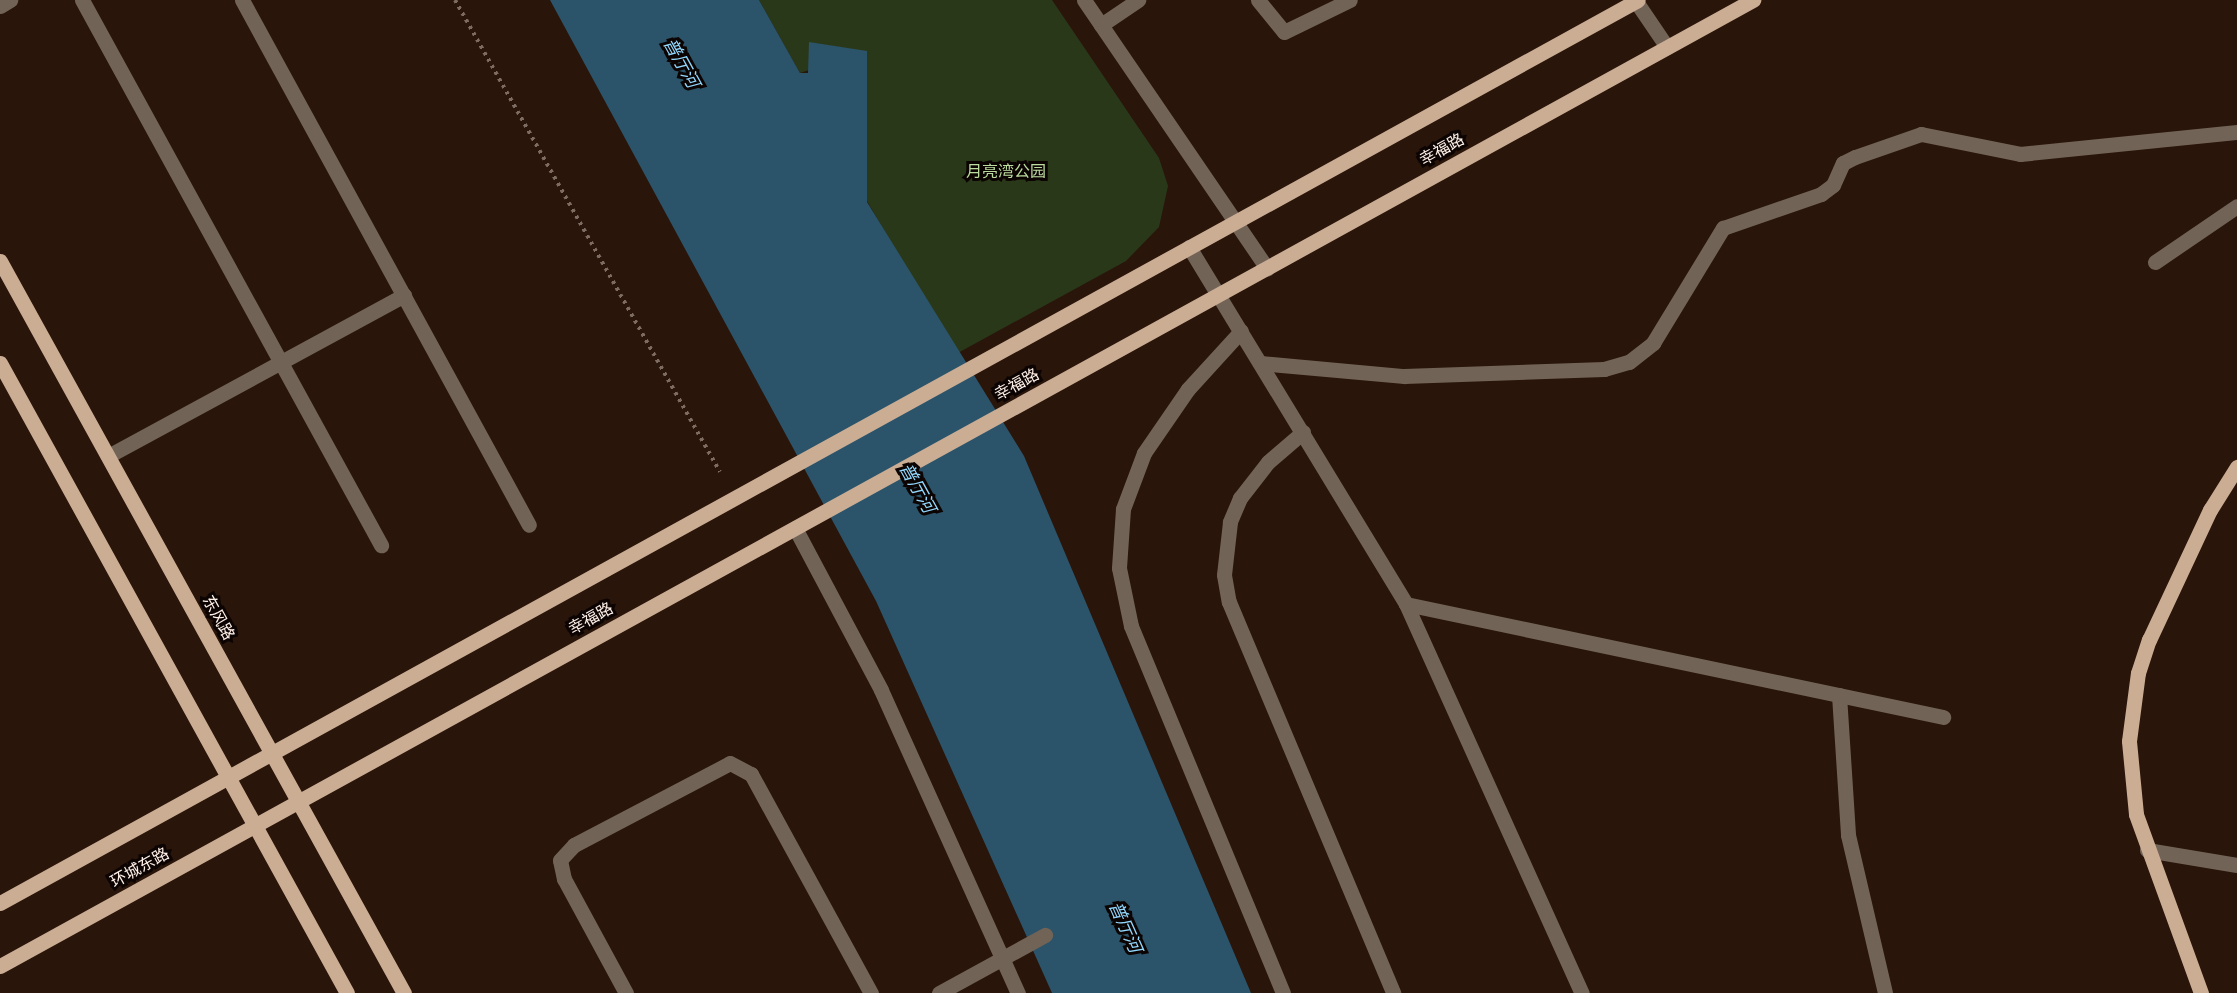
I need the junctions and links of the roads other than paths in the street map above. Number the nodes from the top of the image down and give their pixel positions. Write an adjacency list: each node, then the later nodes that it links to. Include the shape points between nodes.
1 (10, 0): 10 (street)
2 (82, 0): 23 (street)
3 (242, 0): 21 (street)
4 (1084, 0): 11 (street)
5 (1138, 0): 11 (street)
6 (1258, 0): 7 (street, via 1284,32)
7 (1350, 0)
8 (1636, 0): 12 (street); 15 (main road)
9 (1753, 0): 12 (main road, 幸福路)
10 (0, 6)
11 (1101, 25): 15 (street)
12 (1667, 47): 19 (main road, 幸福路)
13 (2237, 132): 25 (street, via 2020,154 1921,134 1875,149 1843,163 1821,194 1722,228 1653,343 1629,362 1604,369 1404,376)
14 (2237, 206): 18 (street)
15 (1236, 222): 16 (main road); 19 (street)
16 (1189, 247): 20 (street); 35 (main road)
17 (0, 261): 27 (main road, 东风路)
18 (2155, 262)
19 (1267, 268): 20 (main road, 幸福路)
20 (1218, 294): 22 (street); 30 (main road, 幸福路)
21 (404, 295): 23 (street); 29 (street)
22 (1241, 331): 25 (street); 50 (street, via 1188,389 1144,453 1123,509 1119,568 1131,626)
23 (280, 362): 27 (street); 31 (street)
24 (0, 363): 36 (main road)
25 (1260, 363): 26 (street)
26 (1303, 432): 32 (street); 51 (street, via 1268,462 1240,498 1230,522 1224,575 1229,602)
27 (108, 456): 35 (main road, 东风路)
28 (2237, 467): 39 (main road, via 2210,510 2138,673 2130,777)
29 (530, 525)
30 (795, 528): 37 (main road, 幸福路); 49 (street, via 880,690)
31 (381, 545)
32 (1406, 604): 33 (street); 52 (street)
33 (1839, 695): 34 (street); 53 (street, via 1848,835)
34 (1942, 717)
35 (272, 754): 36 (main road); 37 (main road, 东风路)
36 (228, 777): 38 (main road); 41 (main road)
37 (298, 801): 38 (main road, 环城东路); 45 (main road, 东风路)
38 (255, 826): 43 (main road, 环城东路); 44 (main road)
39 (2147, 850): 40 (street); 54 (main road)
40 (2237, 865)
41 (0, 903)
42 (1046, 935): 48 (street)
43 (0, 966)
44 (347, 993)
45 (404, 993)
46 (626, 993): 47 (street, via 564,879 560,860 574,845 730,763 751,774)
47 (871, 993)
48 (939, 993)
49 (1017, 993)
50 (1283, 993)
51 (1393, 993)
52 (1582, 993)
53 (1885, 993)
54 (2201, 993)

